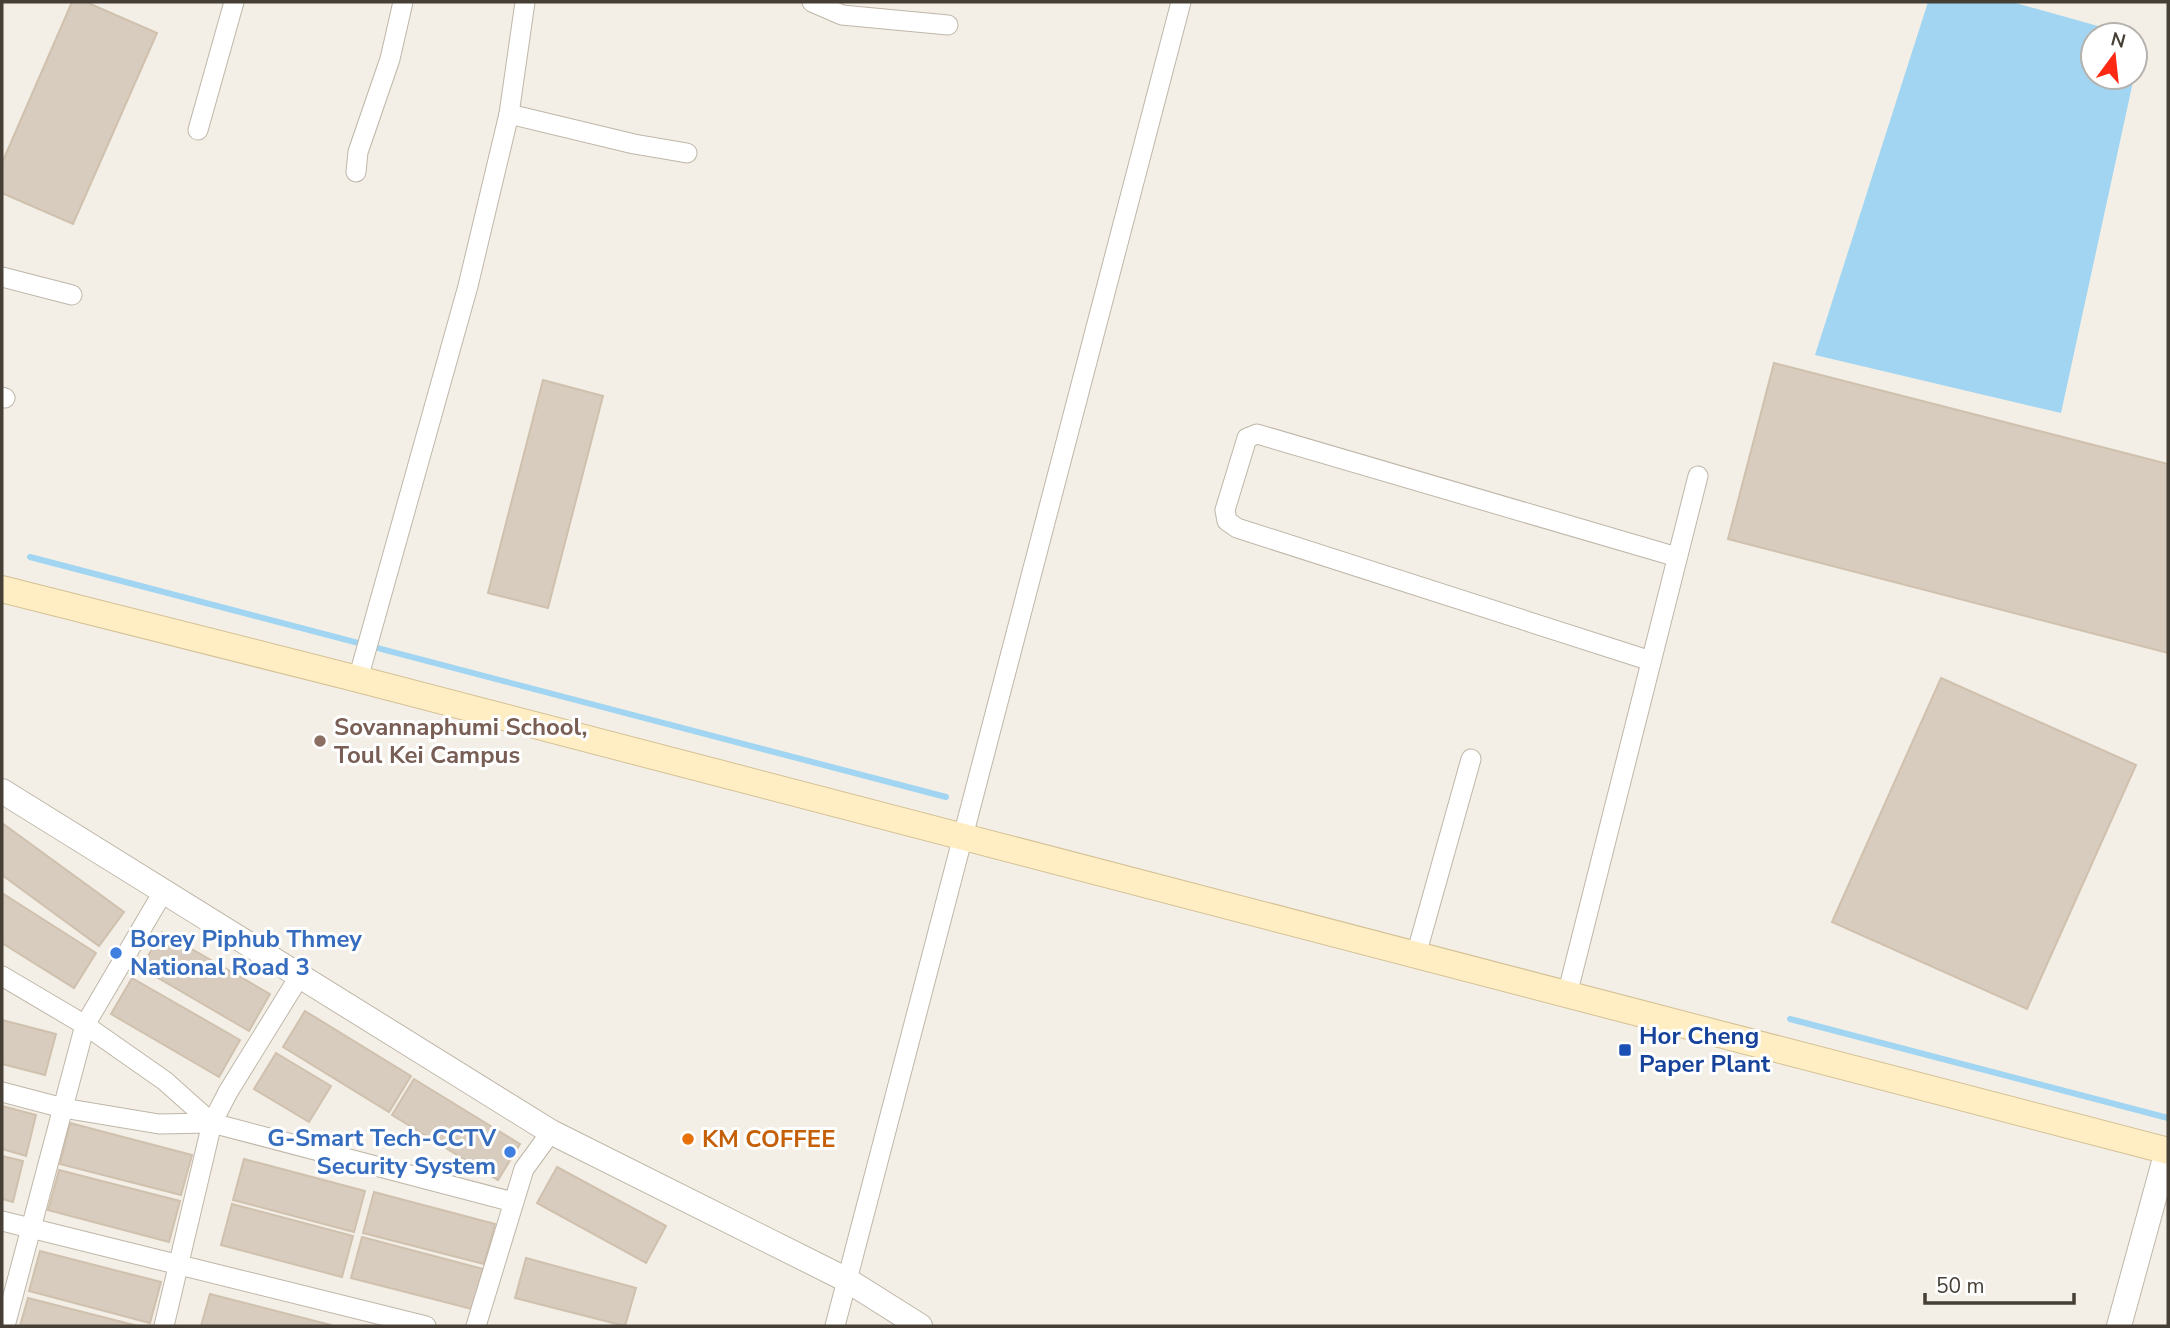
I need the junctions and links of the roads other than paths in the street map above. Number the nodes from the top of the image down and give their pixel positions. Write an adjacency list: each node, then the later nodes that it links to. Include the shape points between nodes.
1 (234, 2): 8 (street)
2 (403, 2): 10 (street)
3 (525, 2): 7 (street)
4 (812, 2): 6 (street, via 842,15)
5 (1181, 2): 20 (street)
6 (948, 25)
7 (509, 114): 9 (street); 17 (street, via 468,286)
8 (198, 130)
9 (687, 153)
10 (356, 172)
11 (2, 277): 12 (street)
12 (72, 295)
13 (1698, 476): 14 (street)
14 (1677, 557): 16 (street); 16 (street, via 1257,434 1247,438 1225,510 1227,521 1237,528)
15 (2, 589): 17 (main road)
16 (1651, 661): 25 (street)
17 (361, 668): 20 (main road)
18 (1471, 759): 22 (street)
19 (2, 791): 21 (street)
20 (962, 837): 22 (main road); 36 (street)
21 (163, 892): 24 (street); 26 (street)
22 (1416, 955): 25 (main road)
23 (2, 976): 26 (street)
24 (299, 977): 29 (street); 30 (street)
25 (1567, 995): 31 (main road)
26 (85, 1025): 28 (street); 29 (street, via 165,1082)
27 (2, 1092): 28 (street)
28 (63, 1108): 29 (street, via 159,1124); 34 (street)
29 (212, 1123): 32 (street); 35 (street)
30 (551, 1132): 32 (street, via 524,1169); 36 (street)
31 (2168, 1149): 43 (street)
32 (513, 1202): 40 (street)
33 (2, 1221): 34 (street)
34 (31, 1228): 35 (street); 37 (street)
35 (178, 1265): 38 (street); 39 (street)
36 (847, 1280): 41 (street); 42 (street)
37 (5, 1326)
38 (164, 1326)
39 (426, 1326)
40 (475, 1326)
41 (835, 1326)
42 (920, 1326)
43 (2119, 1326)

